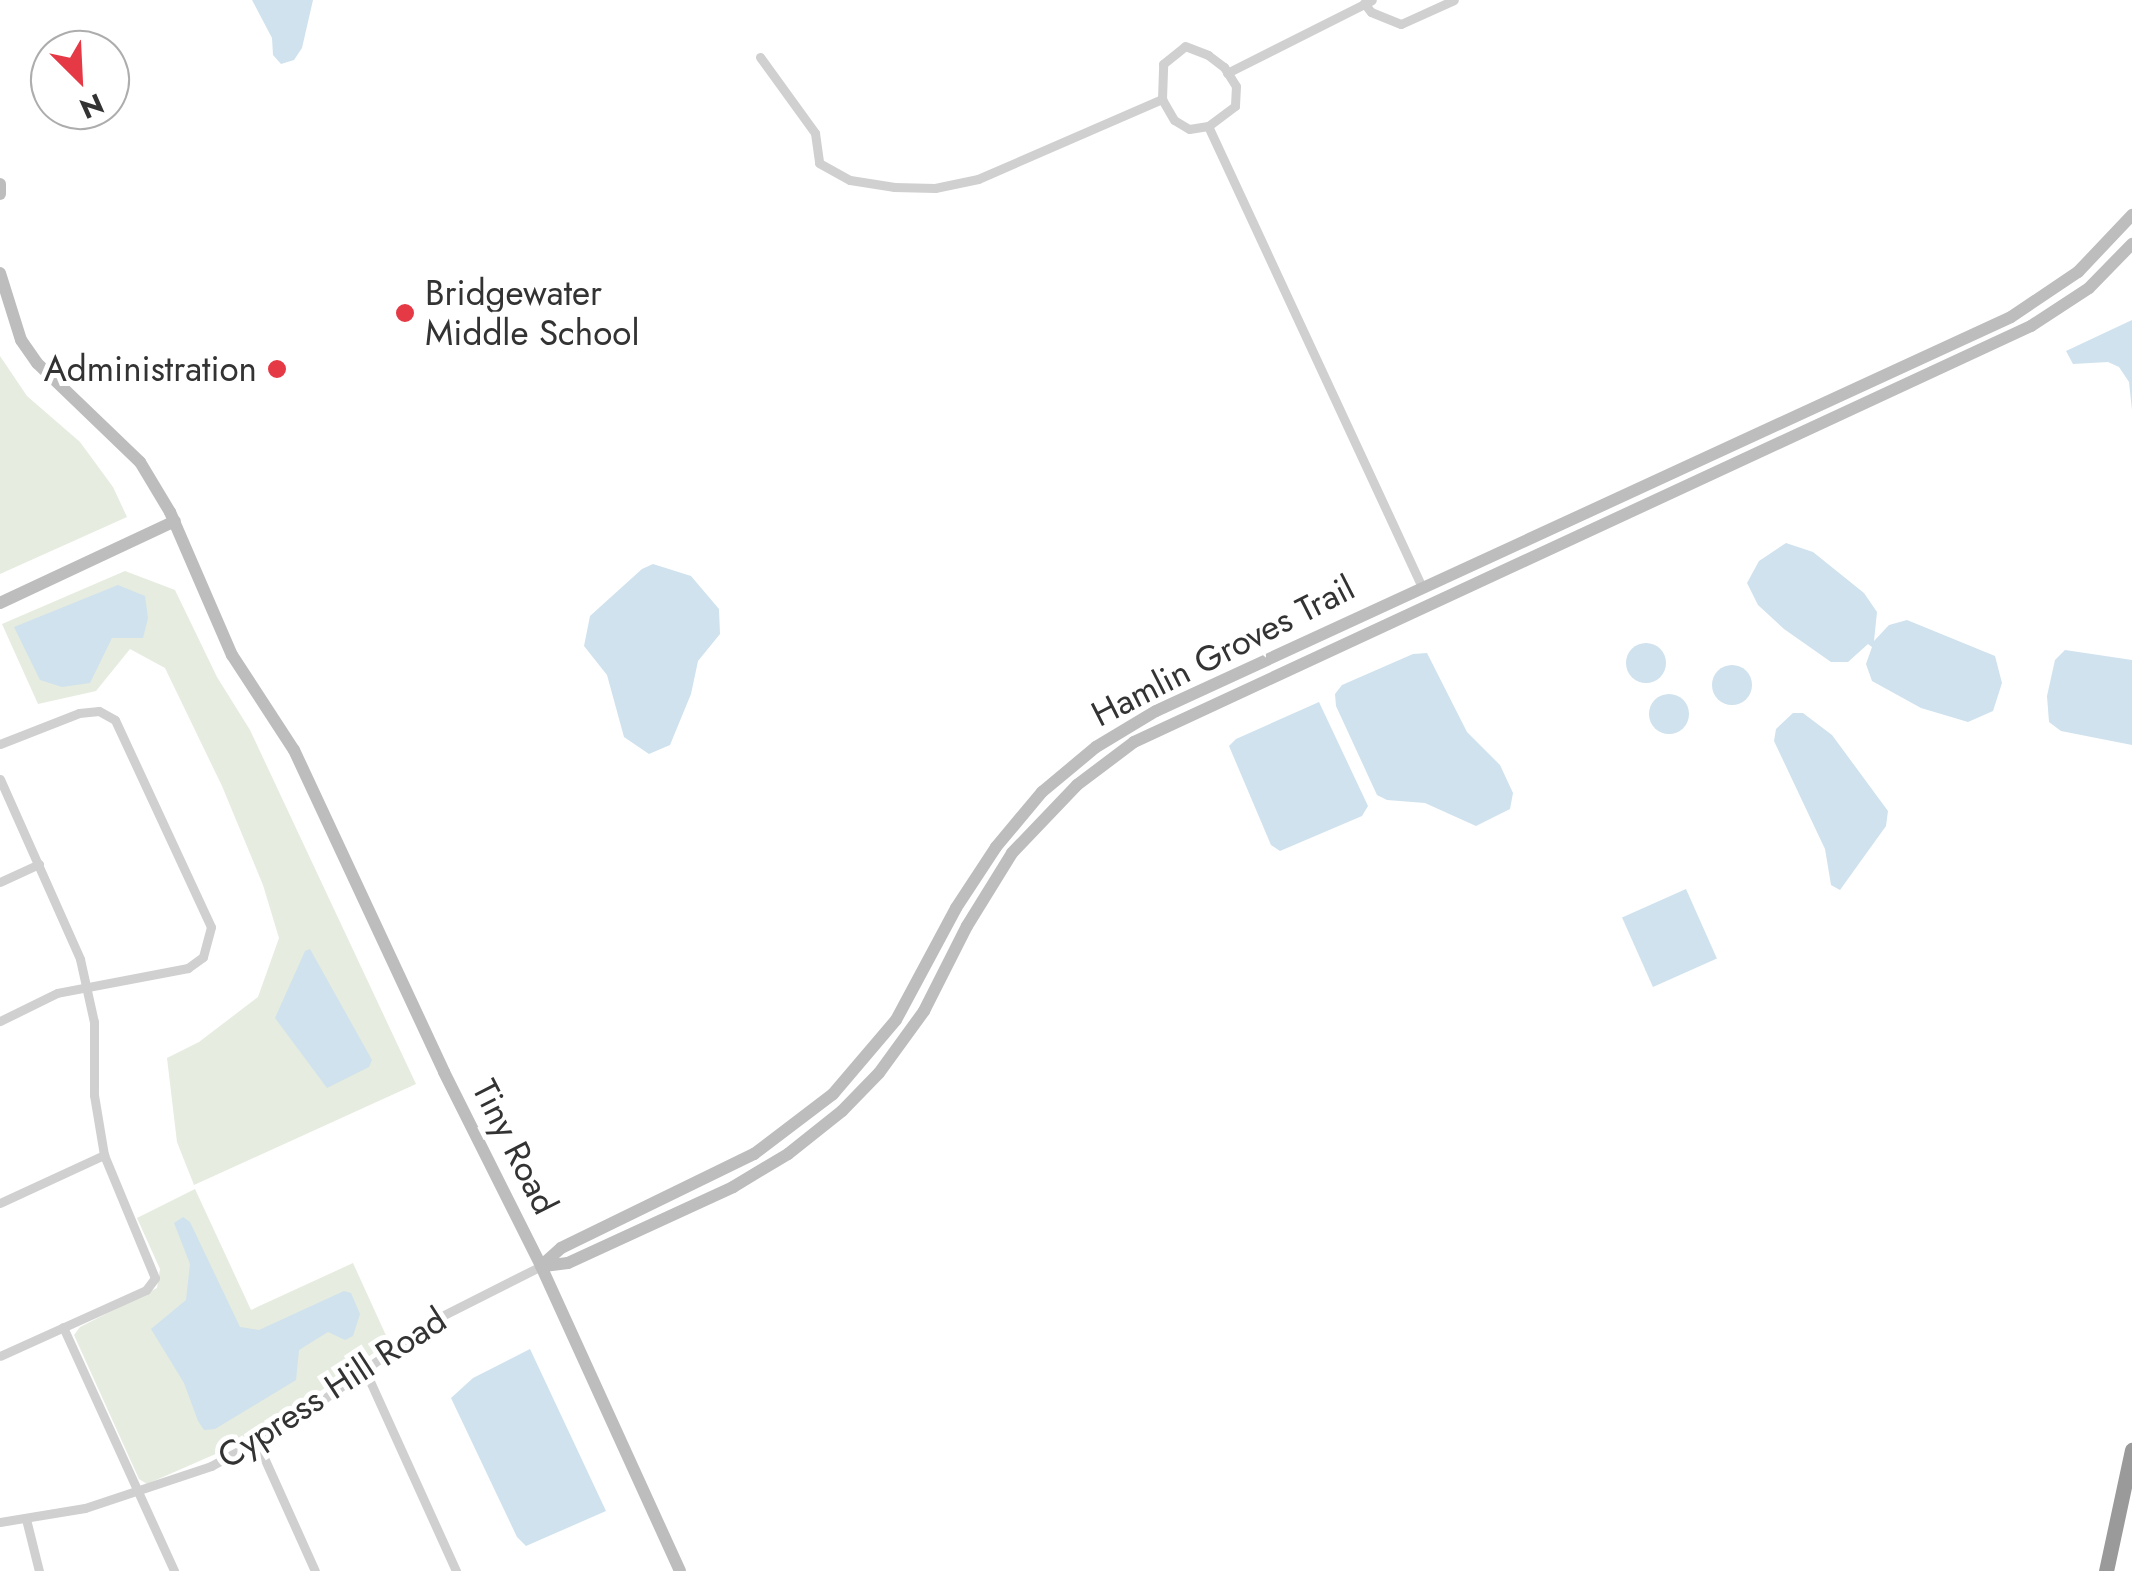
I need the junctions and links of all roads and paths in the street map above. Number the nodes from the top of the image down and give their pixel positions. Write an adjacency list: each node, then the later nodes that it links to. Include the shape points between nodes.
1 (1454, 0): 2 (street, via 1401,24 1371,12)
2 (1368, 2): 4 (street)
3 (760, 57): 5 (street, via 815,133 819,163 850,180 894,187 978,179)
4 (1227, 73): 5 (street, via 1208,54 1185,46 1163,64); 6 (street, via 1236,86 1235,106)
5 (1162, 99): 6 (street, via 1174,120 1189,128)
6 (1208, 126): 15 (street)
7 (0, 184): 8 (street)
8 (0, 194)
9 (2132, 215): 12 (street, Hamlin Groves Trail, via 2092,260 2041,300)
10 (2132, 244): 13 (street, Hamlin Groves Trail, via 2050,316)
11 (0, 272): 14 (street, Tiny Road, via 21,340 37,363 140,462)
12 (1922, 357): 13 (street); 15 (street, Hamlin Groves Trail)
13 (1929, 373): 17 (street, Hamlin Groves Trail)
14 (175, 521): 16 (street); 28 (street, Tiny Road, via 237,665 294,750)
15 (1422, 587): 17 (street); 18 (street, Hamlin Groves Trail)
16 (0, 602)
17 (1430, 603): 19 (street, Hamlin Groves Trail)
18 (1156, 711): 19 (street); 28 (street, Hamlin Groves Trail, via 1075,763 1013,824 956,908 896,1020 834,1094 754,1154 561,1248)
19 (1164, 726): 28 (street, Hamlin Groves Trail, via 1077,784 1024,838 978,905 914,1026 842,1111 734,1186 568,1263)
20 (0, 744): 24 (street, via 78,713 99,711 115,720 208,916 211,937 195,964)
21 (0, 780): 22 (street)
22 (39, 864): 23 (street); 24 (street)
23 (0, 882)
24 (88, 984): 25 (street); 26 (street)
25 (0, 1021)
26 (104, 1156): 27 (street); 29 (street, via 156,1278 146,1290)
27 (0, 1203)
28 (541, 1266): 31 (street, Cypress Hill Road, via 434,1320); 41 (street, Tiny Road)
29 (63, 1327): 30 (street); 34 (street)
30 (0, 1356)
31 (364, 1368): 32 (street, Cypress Hill Road); 40 (street)
32 (256, 1442): 34 (street, Cypress Hill Road); 39 (street)
33 (2132, 1450): 42 (highway)
34 (140, 1493): 35 (street, Cypress Hill Road); 38 (street)
35 (26, 1518): 36 (street, Cypress Hill Road); 37 (street)
36 (0, 1522)
37 (39, 1571)
38 (174, 1571)
39 (315, 1571)
40 (456, 1571)
41 (680, 1571)
42 (2106, 1571)

